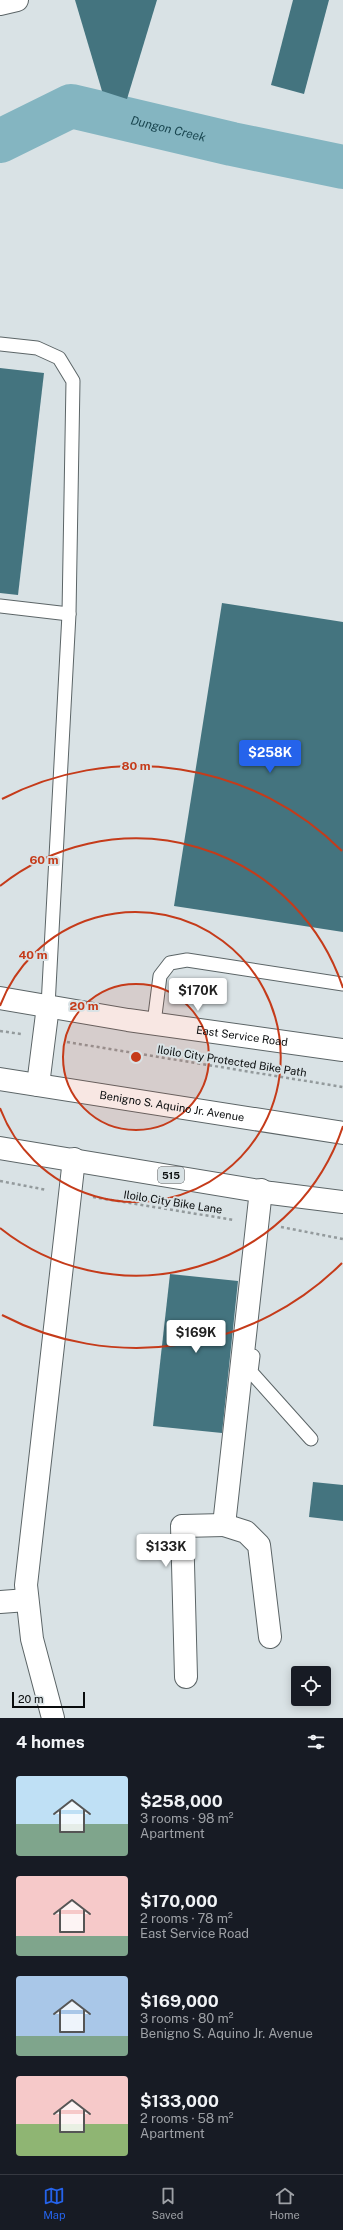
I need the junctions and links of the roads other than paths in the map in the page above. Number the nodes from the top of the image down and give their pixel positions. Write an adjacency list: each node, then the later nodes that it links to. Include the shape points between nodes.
1 (17, 0): 2 (main road)
2 (0, 4)
3 (0, 344): 5 (lane, via 37,348 59,358 73,381)
4 (0, 606): 5 (lane)
5 (69, 614): 8 (lane)
6 (343, 984): 9 (lane, via 187,960 170,963 160,976)
7 (0, 998): 8 (main road, East Service Road)
8 (48, 1006): 9 (main road, East Service Road); 12 (main road)
9 (154, 1023): 10 (main road, East Service Road)
10 (343, 1050)
11 (0, 1079): 12 (main road, Benigno S. Aquino Jr. Avenue)
12 (38, 1085): 13 (main road, Benigno S. Aquino Jr. Avenue)
13 (343, 1133)
14 (0, 1148): 15 (main road, 515)
15 (74, 1159): 16 (main road, 515); 21 (main road, via 26,1585)
16 (266, 1191): 17 (main road, 515); 18 (main road)
17 (343, 1202)
18 (262, 1224): 19 (lane, via 251,1372); 20 (main road)
19 (311, 1439)
20 (224, 1525): 23 (main road, via 246,1532 259,1545); 24 (main road, via 182,1526)
21 (27, 1600): 22 (main road); 25 (main road, via 32,1639)
22 (0, 1602)
23 (270, 1637)
24 (186, 1677)
25 (53, 1718)

